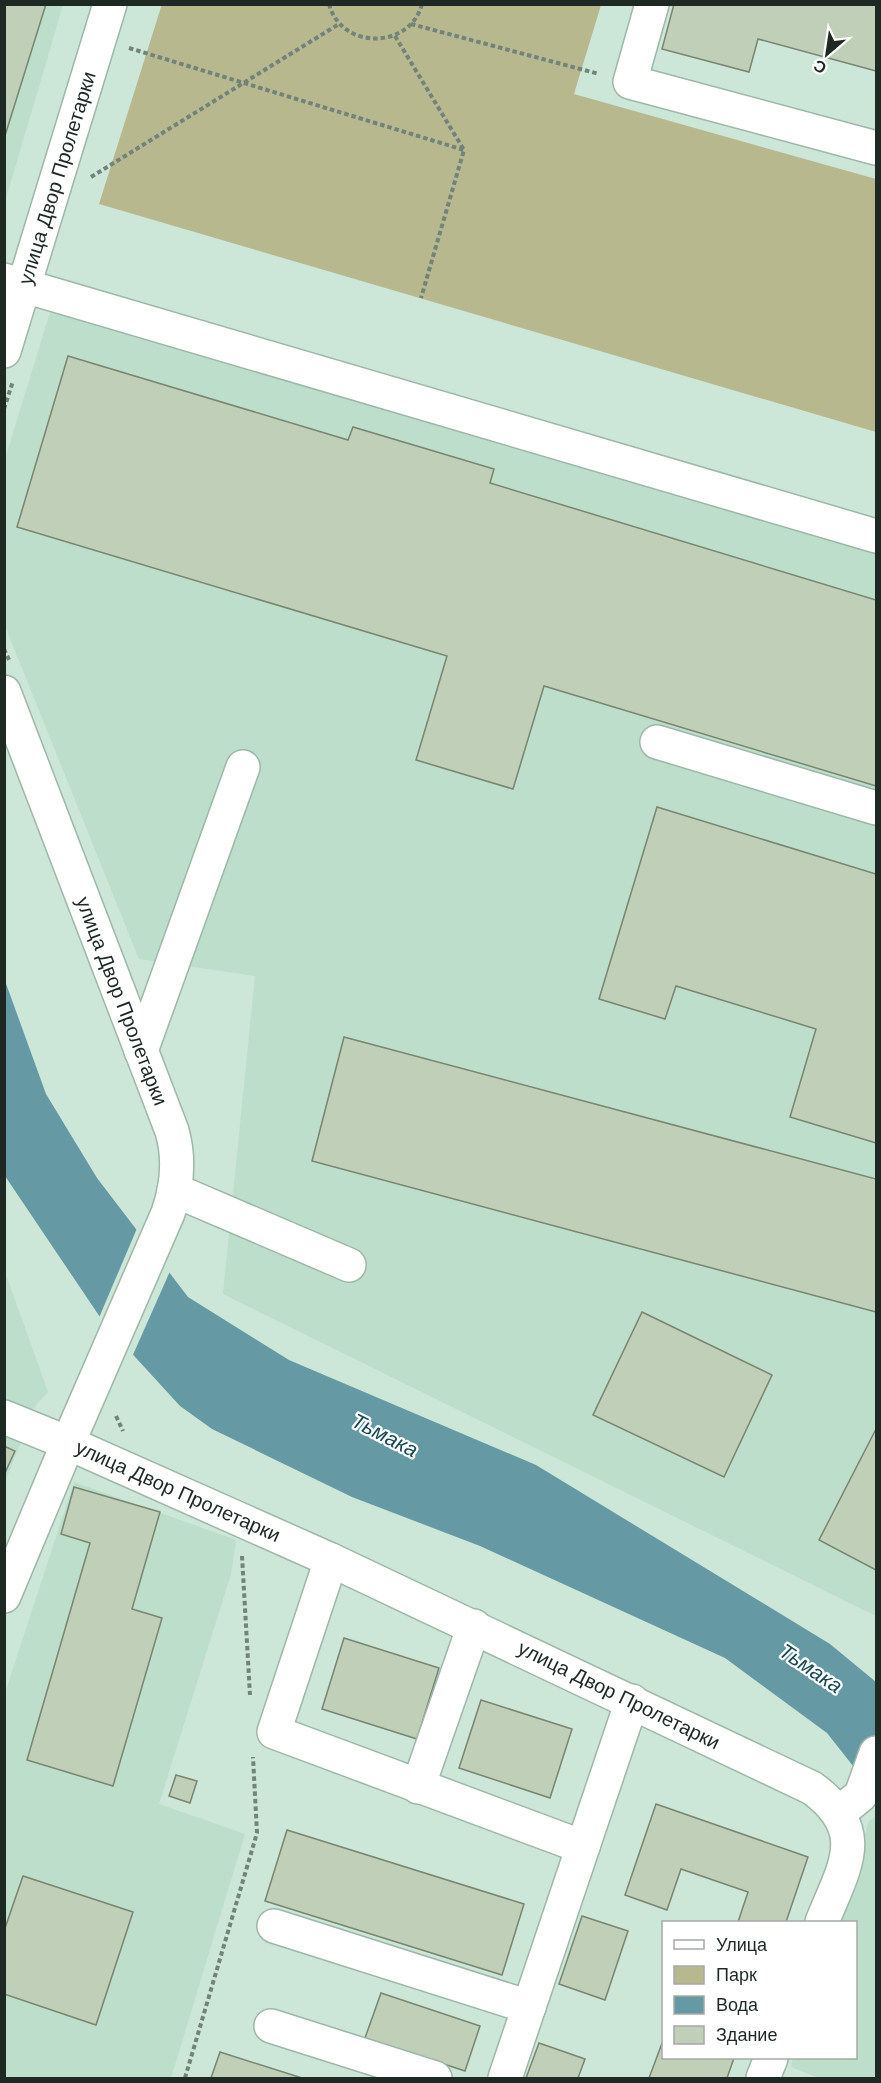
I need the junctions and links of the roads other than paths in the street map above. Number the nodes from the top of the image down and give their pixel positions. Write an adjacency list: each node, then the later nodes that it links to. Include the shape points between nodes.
1 (110, 4): 4 (street, улица Двор Пролетарки)
2 (652, 4): 3 (street, via 630,82)
3 (876, 148)
4 (14, 284): 5 (street, улица Двор Пролетарки); 6 (street)
5 (4, 351)
6 (876, 536)
7 (4, 692): 11 (street, улица Двор Пролетарки)
8 (657, 742): 10 (street)
9 (243, 767): 11 (street)
10 (876, 808)
11 (141, 1051): 12 (street, улица Двор Пролетарки, via 174,1139 177,1162)
12 (170, 1204): 13 (street); 15 (street, улица Двор Пролетарки)
13 (349, 1265)
14 (4, 1417): 15 (street)
15 (68, 1443): 16 (street, улица Двор Пролетарки); 17 (street)
16 (332, 1560): 19 (street, улица Двор Пролетарки); 22 (street, via 274,1732)
17 (11, 1561): 18 (street)
18 (4, 1596)
19 (474, 1626): 20 (street, улица Двор Пролетарки); 22 (street)
20 (632, 1701): 23 (street, улица Двор Пролетарки); 24 (street)
21 (876, 1753): 23 (street)
22 (418, 1787): 24 (street)
23 (850, 1804): 25 (street, via 847,1858)
24 (583, 1846): 27 (street)
25 (823, 1921)
26 (274, 1926): 27 (street)
27 (529, 2007): 31 (street)
28 (272, 2026): 30 (street)
29 (771, 2059): 32 (street)
30 (435, 2079)
31 (505, 2079)
32 (763, 2079)

